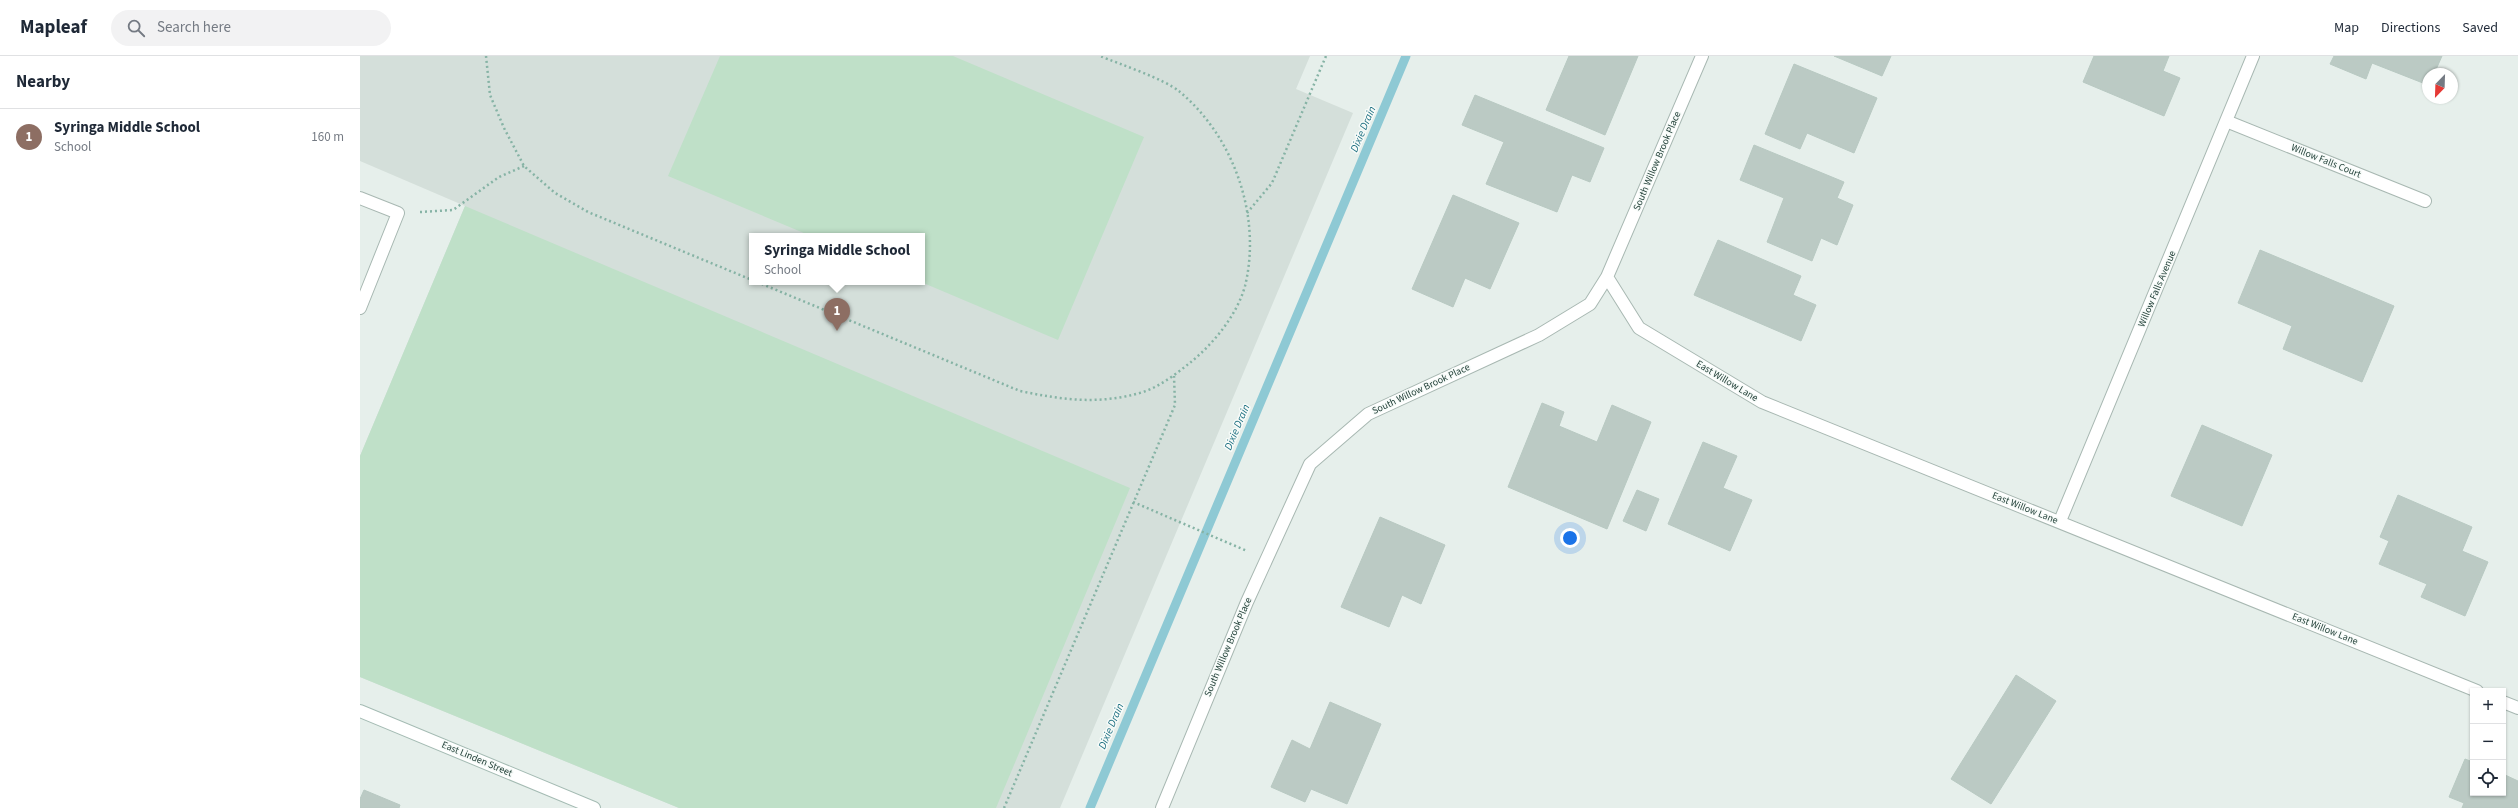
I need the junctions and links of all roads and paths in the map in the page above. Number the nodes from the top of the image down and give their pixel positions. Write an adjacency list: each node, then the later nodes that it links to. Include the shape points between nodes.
1 (486, 56): 7 (path, via 490,95)
2 (1100, 56): 11 (path, via 1178,90 1203,115 1224,144 1235,170)
3 (1326, 56): 11 (path, via 1272,183)
4 (1702, 56): 12 (street, South Willow Brook Place)
5 (2253, 56): 6 (street, Willow Falls Avenue)
6 (2226, 121): 9 (street, Willow Falls Court); 18 (street, Willow Falls Avenue)
7 (524, 166): 10 (path, via 499,177 453,210); 13 (path, via 555,193 588,212)
8 (360, 198): 10 (street)
9 (2425, 201)
10 (398, 213): 15 (street)
11 (1247, 213): 16 (path, via 1250,255 1244,287 1232,314 1203,352)
12 (1607, 277): 18 (street, East Willow Lane, via 1639,328 1762,402); 26 (street, South Willow Brook Place, via 1590,304 1539,335 1368,414 1310,464 1247,602)
13 (749, 279)
14 (764, 285): 16 (path, via 1020,391 1064,400 1112,399 1144,391)
15 (360, 308)
16 (1174, 376): 17 (path, via 1174,405)
17 (1133, 502): 19 (path); 25 (path)
18 (2060, 521): 20 (street, East Willow Lane)
19 (1231, 545)
20 (2470, 689)
21 (2506, 703): 22 (street)
22 (2518, 708)
23 (360, 711): 24 (street, East Linden Street)
24 (594, 808)
25 (1004, 808)
26 (1162, 808)

